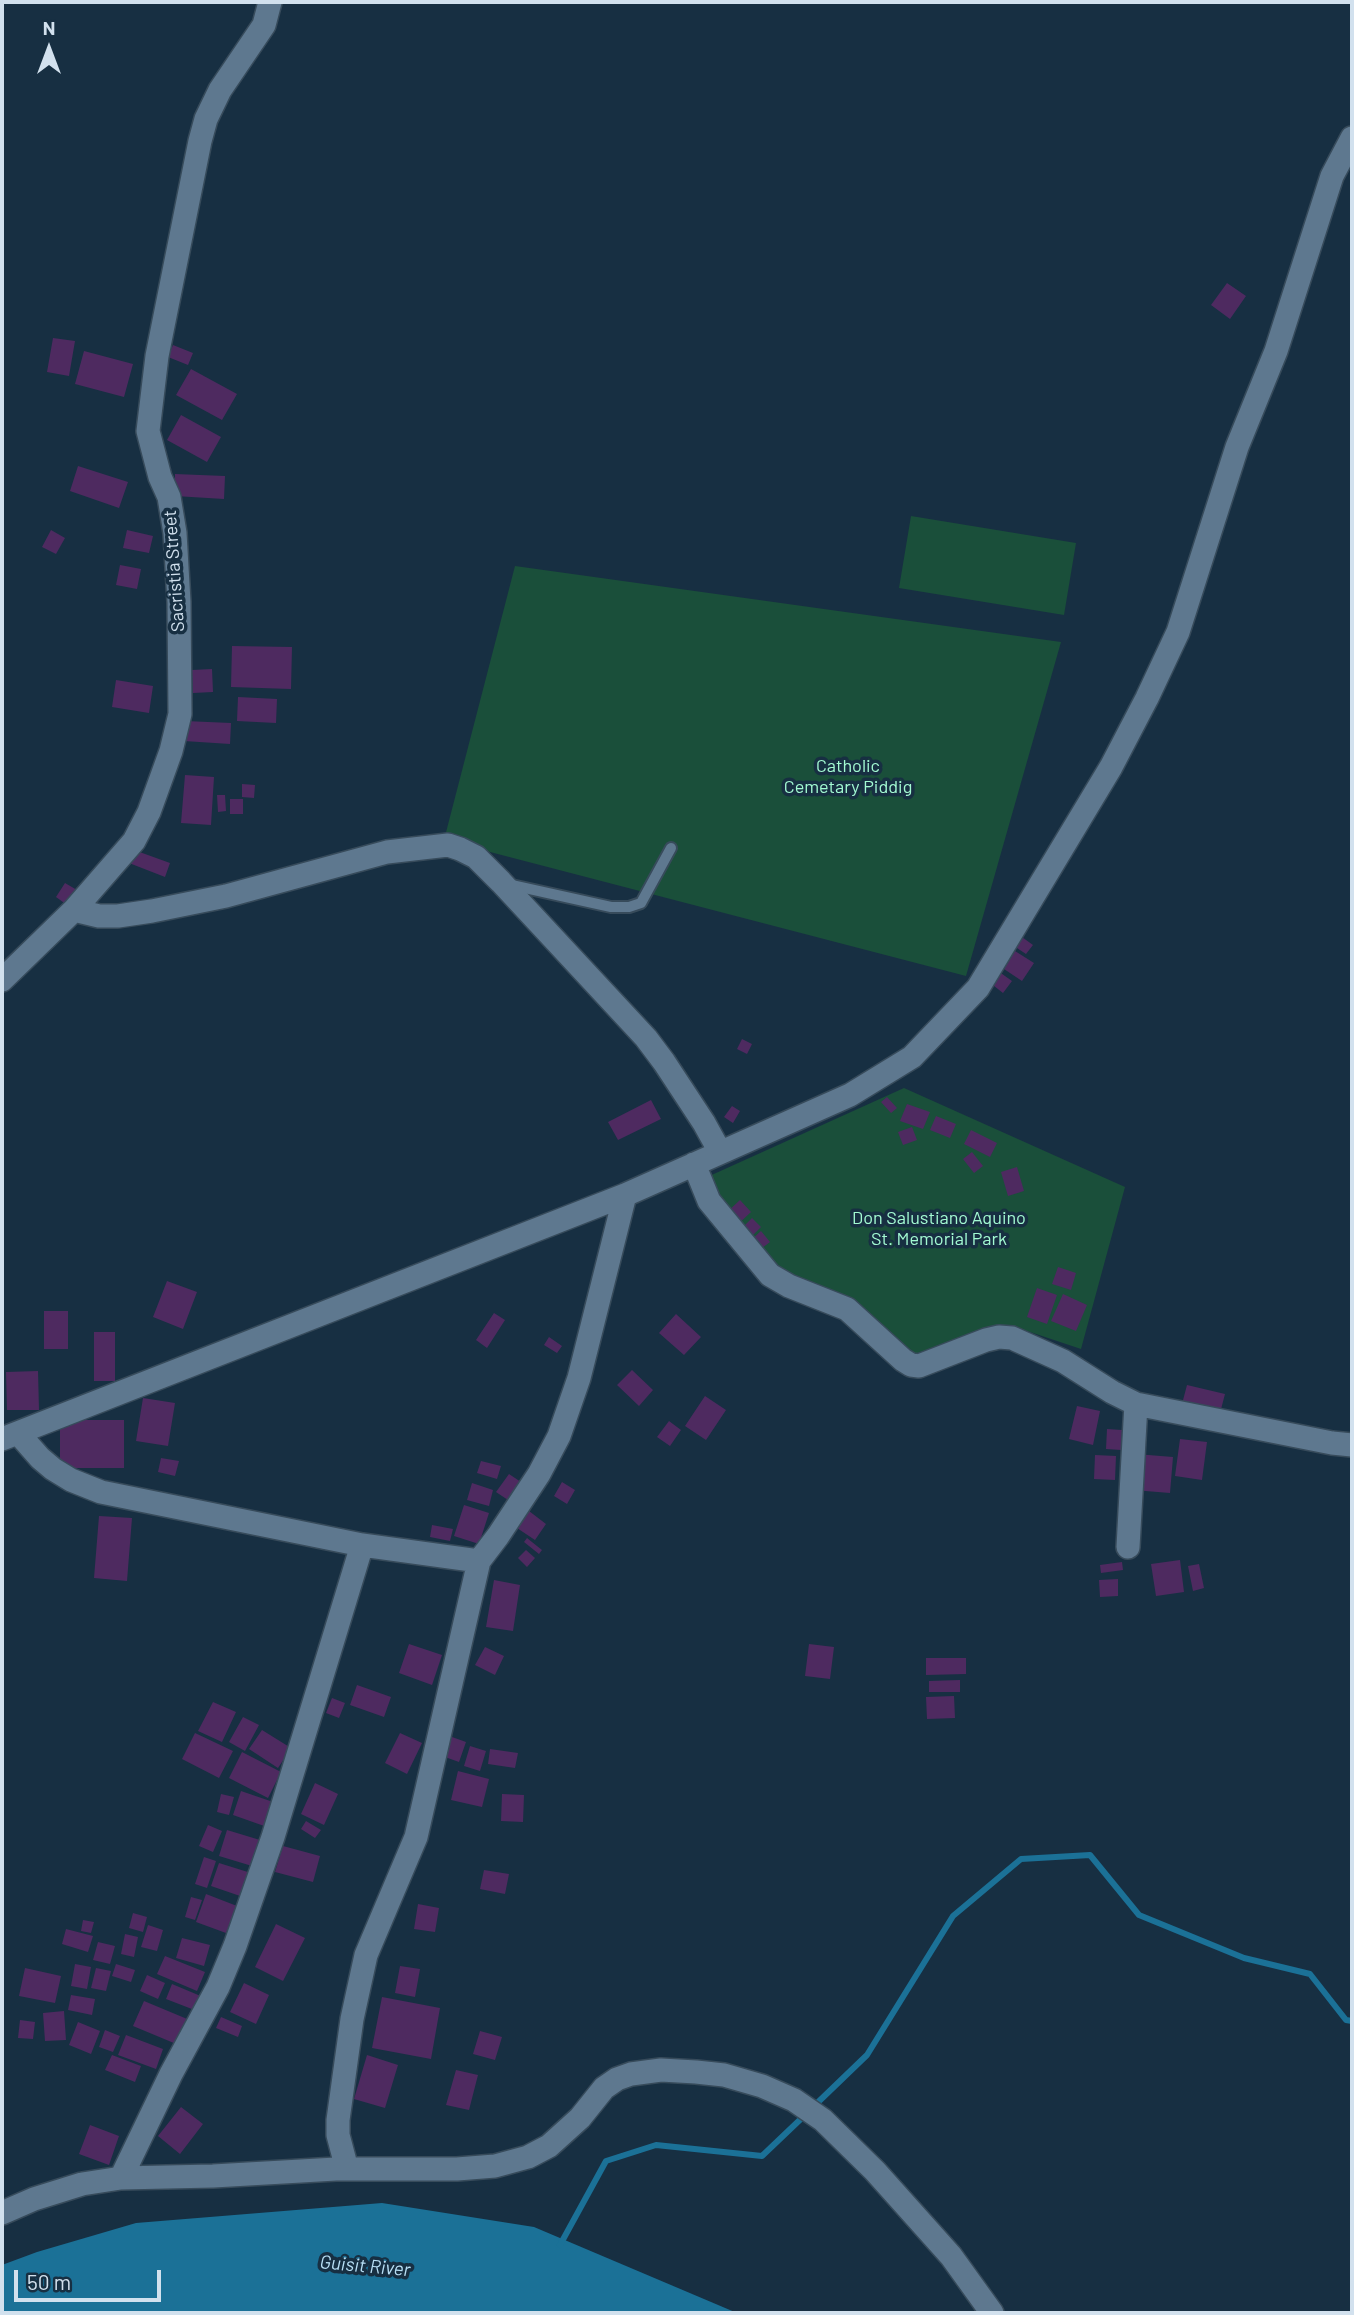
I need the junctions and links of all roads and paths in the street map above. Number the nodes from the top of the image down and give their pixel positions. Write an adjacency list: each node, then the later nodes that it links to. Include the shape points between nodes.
1 (270, 2): 5 (street, Sacristia Street, via 264,25 220,90 203,130 158,356 148,431 169,497 174,533 179,603 180,714 176,733 143,827)
2 (1352, 138): 7 (street, via 1332,176 1178,632 1111,767 978,988 912,1057 850,1095)
3 (671, 848): 4 (lane, via 641,903 629,906)
4 (501, 882): 5 (street, via 476,857 448,845 435,845 387,852 152,911 99,916); 7 (street, via 646,1038)
5 (74, 910): 6 (street, Sacristia Street)
6 (2, 980)
7 (720, 1152): 8 (street)
8 (694, 1164): 9 (street); 10 (street, via 709,1201 770,1275 847,1309 903,1360 919,1366 999,1336 1012,1338 1063,1360)
9 (625, 1195): 11 (street); 15 (street, via 579,1378 559,1436 539,1474)
10 (1136, 1404): 12 (street); 14 (street)
11 (10, 1436): 13 (street, via 53,1469 101,1492)
12 (1352, 1445)
13 (362, 1545): 15 (street); 17 (street, via 235,1946)
14 (1128, 1547)
15 (479, 1561): 16 (street, via 416,1837 366,1955 338,2120)
16 (346, 2169): 17 (street); 19 (street, via 495,2166 549,2146 617,2079 661,2070 724,2075 762,2086 823,2120 951,2256)
17 (121, 2178): 18 (street, via 82,2184)
18 (2, 2213)
19 (992, 2313)

